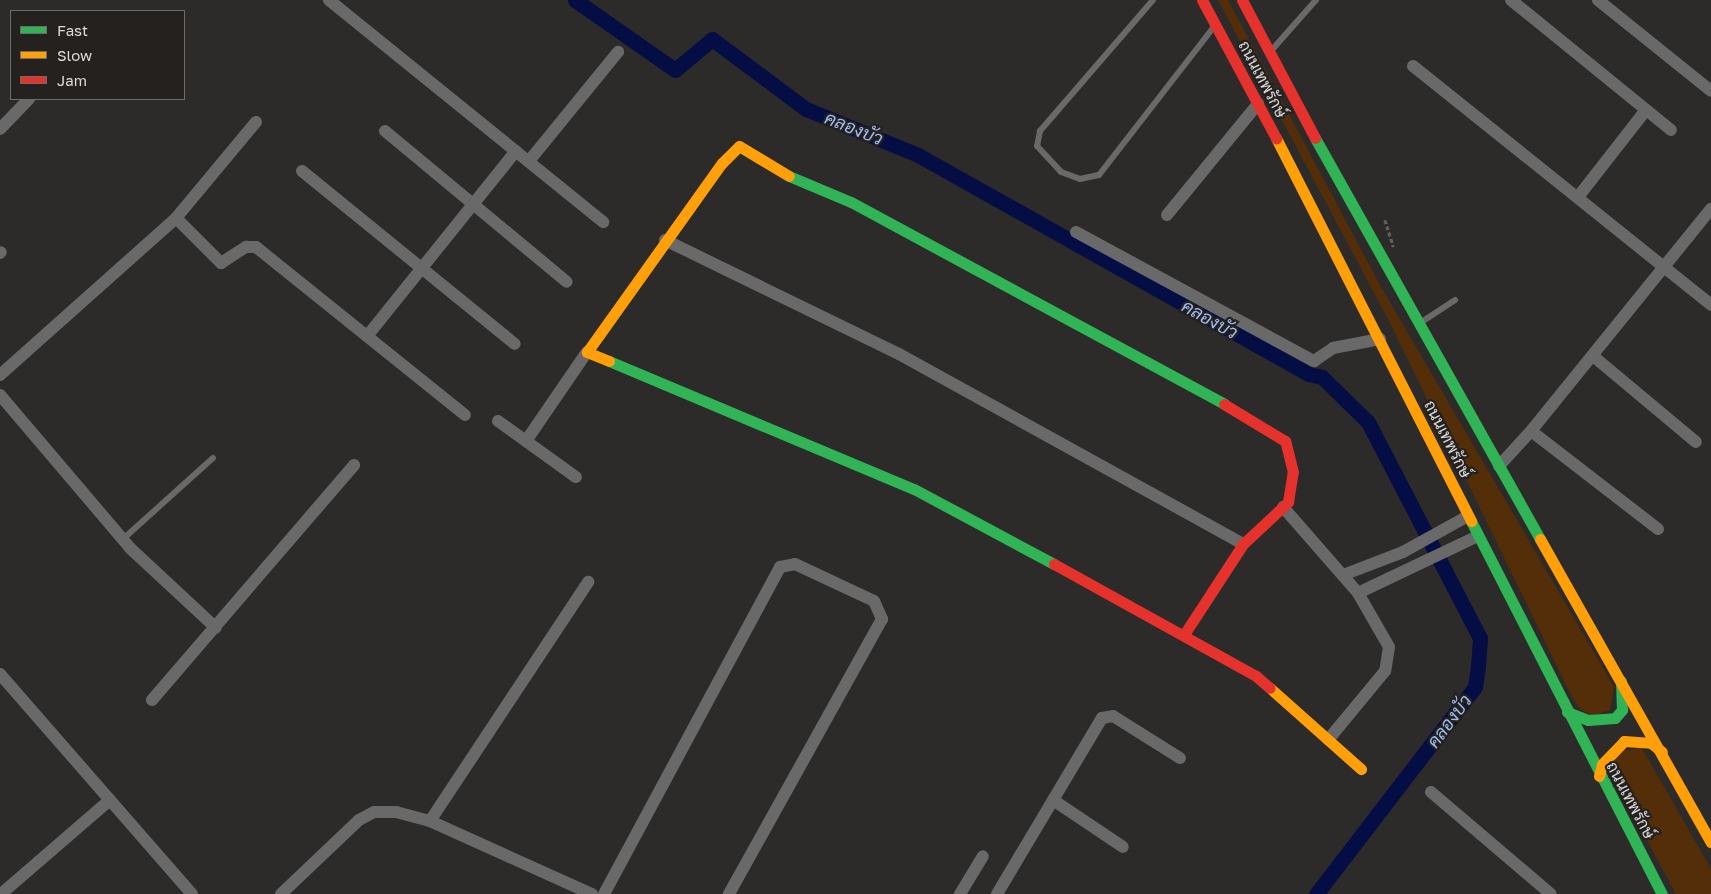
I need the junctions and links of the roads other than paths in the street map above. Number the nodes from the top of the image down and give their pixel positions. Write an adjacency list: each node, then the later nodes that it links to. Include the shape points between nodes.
1 (329, 0): 20 (street)
2 (1154, 0): 8 (lane, via 1040,131 1037,146 1061,172 1080,179 1098,175)
3 (1202, 0): 8 (main road, ถนนเทพรักษ์)
4 (1242, 0): 10 (main road, ถนนเทพรักษ์)
5 (1316, 0): 10 (lane)
6 (1511, 0): 15 (street)
7 (1598, 0): 12 (street)
8 (1216, 25): 14 (main road, ถนนเทพรักษ์)
9 (618, 52): 21 (street)
10 (1270, 52): 36 (main road, ถนนเทพรักษ์, via 1364,230)
11 (1413, 66): 23 (street)
12 (1711, 91)
13 (28, 100): 17 (street)
14 (1258, 104): 26 (street); 38 (main road, ถนนเทพรักษ์)
15 (1646, 110): 18 (street); 23 (street)
16 (256, 122): 27 (street)
17 (0, 129)
18 (1671, 130)
19 (385, 131): 24 (street)
20 (516, 151): 21 (street); 24 (street)
21 (529, 161): 28 (street)
22 (302, 171): 32 (street)
23 (1578, 197): 31 (street)
24 (474, 204): 32 (street); 33 (street)
25 (1711, 209): 31 (street)
26 (1167, 214)
27 (176, 218): 37 (street, via 221,263 246,247 256,246); 42 (street)
28 (603, 222)
29 (1076, 232): 38 (street, via 1314,361 1333,348)
30 (665, 240): 40 (main road); 53 (main road, via 684,211 739,146 1274,431 1285,441 1293,472 1292,487); 58 (street, via 899,354)
31 (1664, 268): 35 (street); 41 (street)
32 (422, 269): 37 (street); 39 (street)
33 (567, 282)
34 (1455, 300): 36 (lane)
35 (1711, 305)
36 (1420, 323): 51 (main road, ถนนเทพรักษ์)
37 (368, 335): 44 (street)
38 (1380, 339): 54 (main road, ถนนเทพรักษ์)
39 (515, 344)
40 (587, 352): 47 (street); 63 (main road, via 914,489)
41 (1592, 356): 46 (street); 48 (street)
42 (0, 375)
43 (0, 395): 57 (street)
44 (465, 415)
45 (498, 421): 47 (street)
46 (1531, 431): 51 (street); 55 (street)
47 (526, 441): 52 (street)
48 (1696, 442)
49 (213, 458): 57 (lane)
50 (354, 465): 62 (street)
51 (1499, 466): 65 (main road, ถนนเทพรักษ์)
52 (576, 477)
53 (1283, 507): 58 (main road); 59 (street)
54 (1468, 516): 56 (main road, ถนนเทพรักษ์); 59 (street, via 1403,552)
55 (1658, 529)
56 (1478, 536): 61 (street, via 1411,571); 67 (main road, ถนนเทพรักษ์)
57 (123, 539): 62 (street, via 164,585)
58 (1243, 544): 63 (main road)
59 (1343, 574): 61 (street)
60 (588, 582): 76 (street)
61 (1358, 593): 68 (street, via 1389,647 1388,664)
62 (216, 628): 66 (street)
63 (1185, 633): 68 (main road, via 1256,676)
64 (0, 674): 74 (street)
65 (1620, 675): 67 (main road, via 1623,698 1615,718 1588,720); 69 (main road, ถนนเทพรักษ์)
66 (152, 700)
67 (1567, 712): 72 (main road, ถนนเทพรักษ์)
68 (1328, 740): 71 (main road)
69 (1663, 753): 72 (main road, via 1651,743 1624,741 1602,764); 77 (main road, ถนนเทพรักษ์)
70 (1180, 758): 75 (street, via 1108,715)
71 (1361, 769)
72 (1599, 776): 89 (main road, ถนนเทพรักษ์)
73 (1431, 792): 88 (street)
74 (110, 800): 80 (street); 81 (street)
75 (1053, 800): 78 (street); 87 (street)
76 (430, 821): 82 (street, via 396,812 374,812 359,820); 83 (street)
77 (1711, 842)
78 (1123, 847)
79 (983, 856): 86 (street)
80 (1, 894)
81 (192, 894)
82 (281, 894)
83 (592, 894)
84 (604, 894): 85 (street, via 780,567 796,564 874,601 882,619)
85 (729, 894)
86 (960, 894)
87 (997, 894)
88 (1551, 894)
89 (1662, 894)

